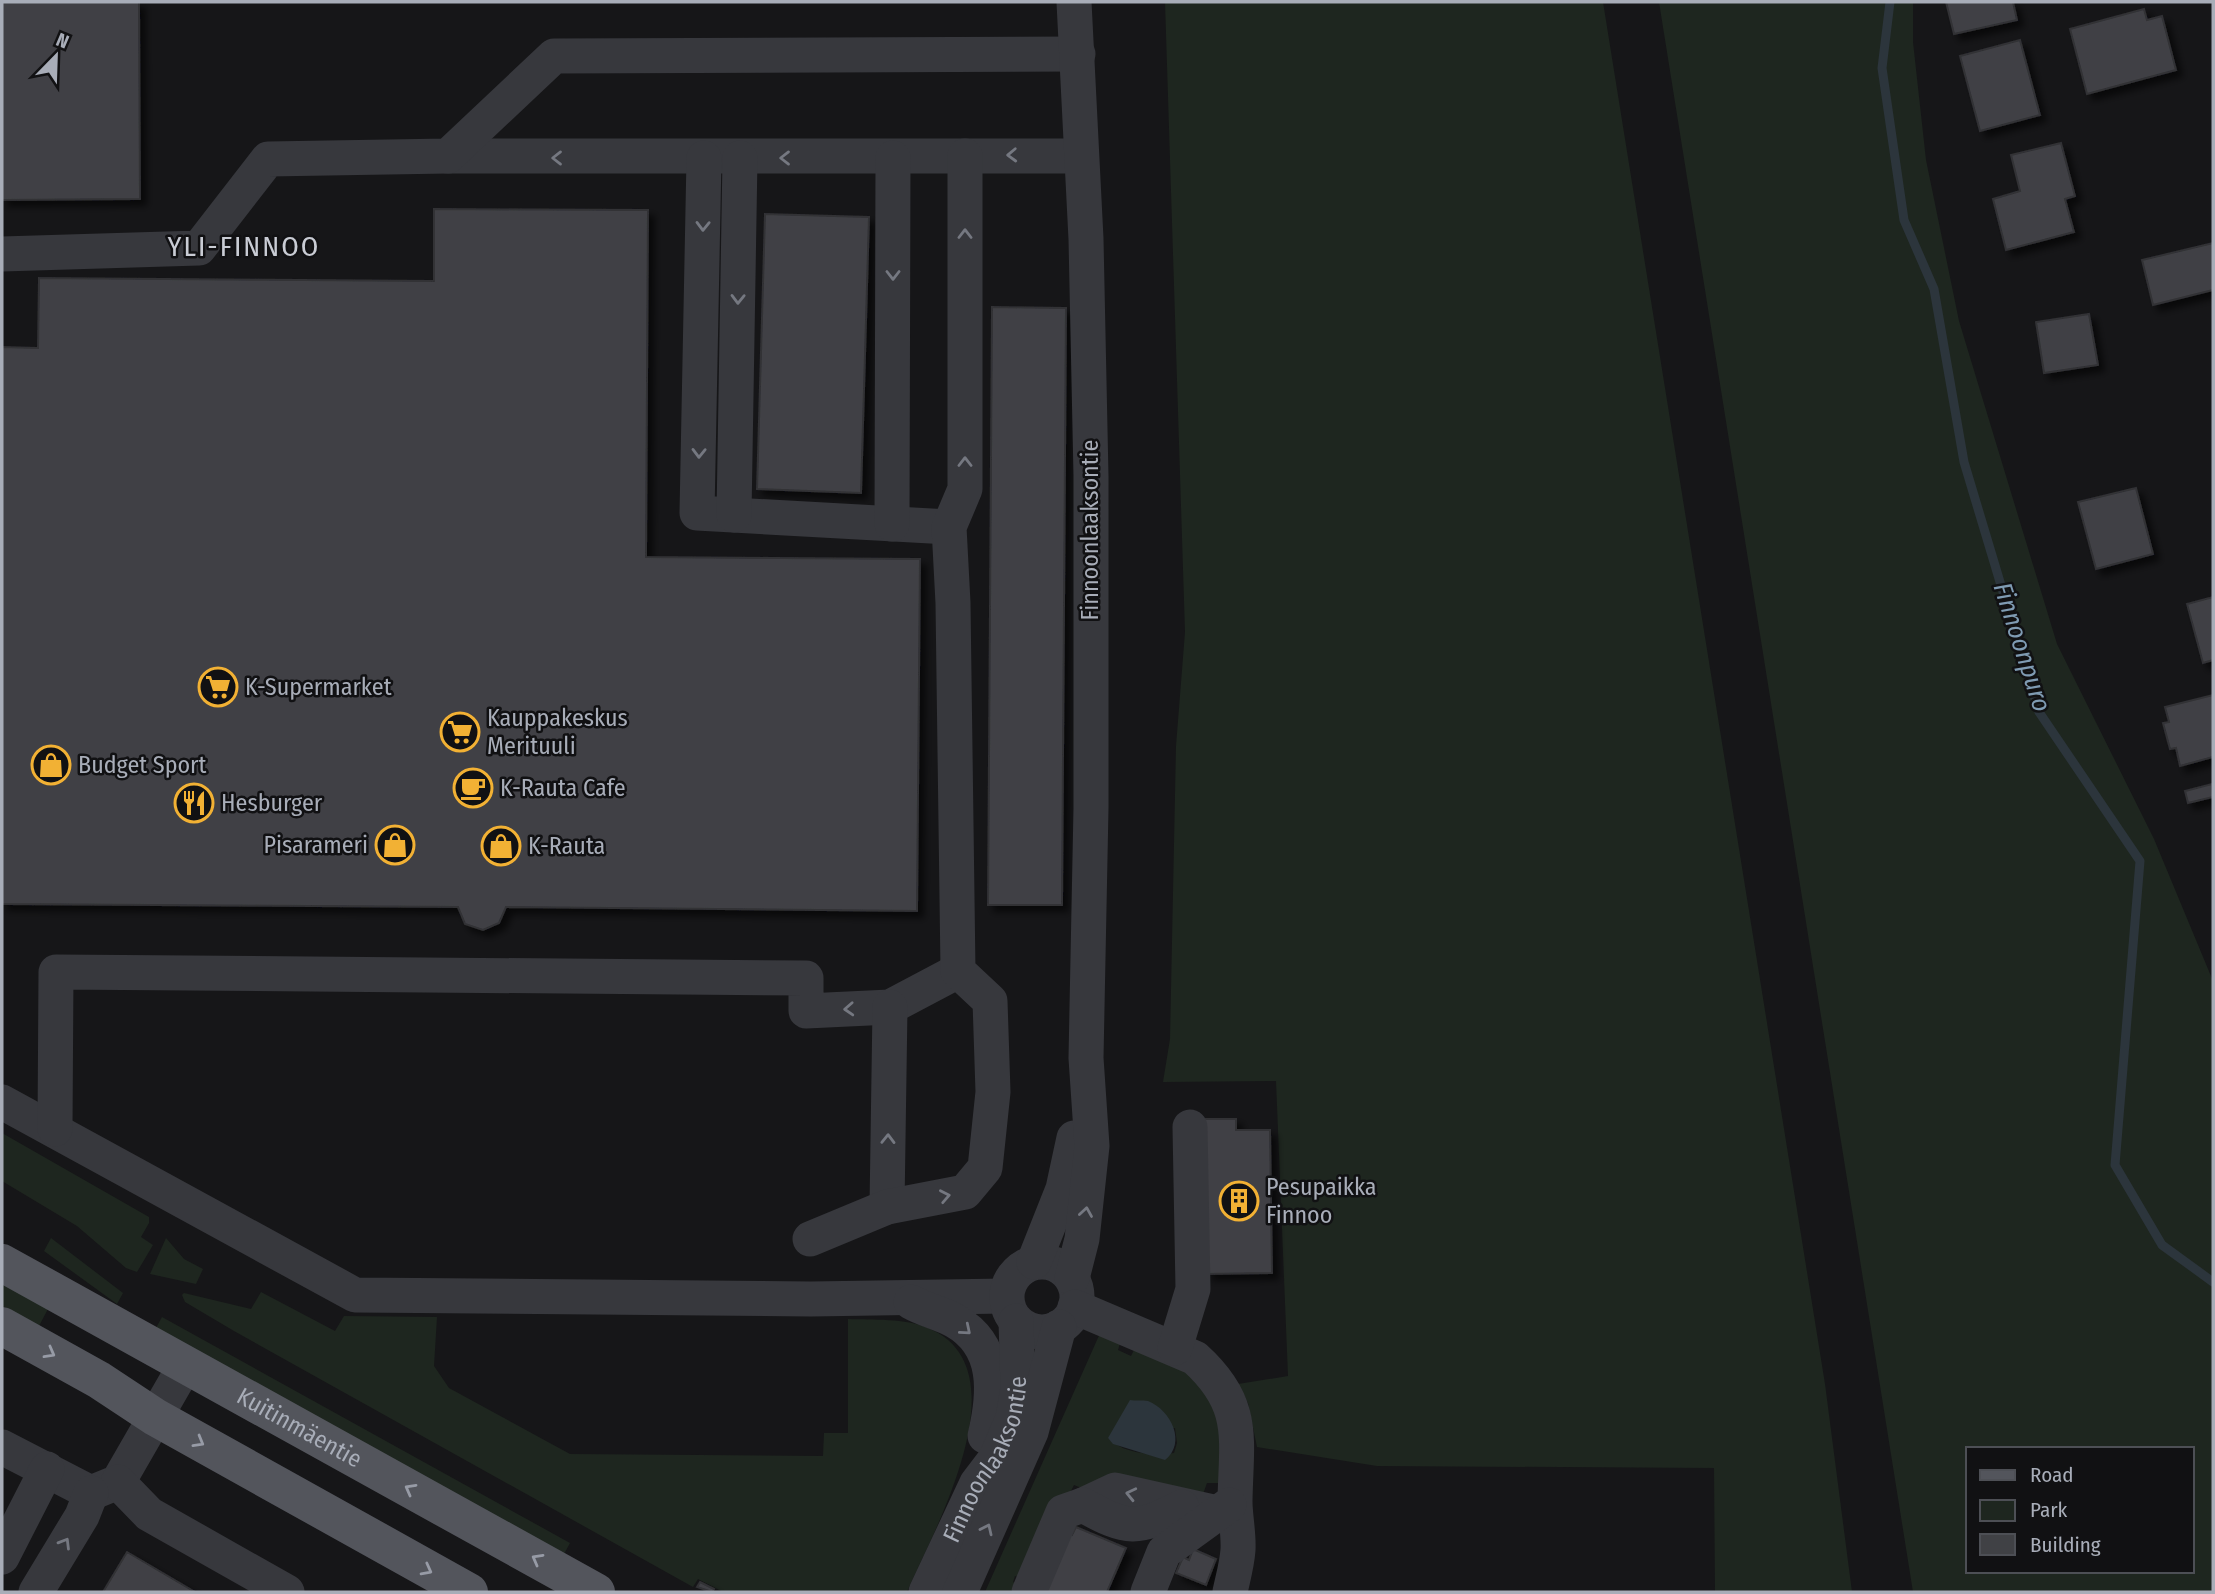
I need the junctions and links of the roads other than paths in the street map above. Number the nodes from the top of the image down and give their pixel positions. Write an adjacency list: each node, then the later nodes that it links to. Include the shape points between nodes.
1 (1074, 2): 2 (street, Finnoonlaaksontie)
2 (1077, 54): 3 (street, via 554,57); 5 (street, Finnoonlaaksontie)
3 (448, 156): 6 (street, one-way to 3); 9 (street, via 268,159 199,248)
4 (965, 156): 5 (street, one-way to 4); 8 (street); 12 (street, one-way to 4, via 965,489)
5 (1081, 156): 15 (street, Finnoonlaaksontie, via 1091,476)
6 (704, 158): 7 (street); 10 (street, one-way to 10, via 698,513)
7 (740, 158): 8 (street, one-way to 7); 10 (street, one-way to 10)
8 (892, 158): 11 (street, one-way to 11)
9 (2, 254)
10 (734, 515): 11 (street)
11 (892, 524): 12 (street)
12 (949, 527): 13 (street)
13 (958, 971): 14 (street); 19 (street, one-way to 13, via 965,1192 985,1168 993,1092 990,1001)
14 (890, 1007): 18 (street, one-way to 18, via 806,1011 806,978 56,972); 19 (street, one-way to 14)
15 (1086, 1058): 21 (street, Finnoonlaaksontie, via 1063,1189); 24 (street, Finnoonlaaksontie, one-way to 15, via 1092,1146)
16 (2, 1102): 18 (street)
17 (1190, 1127): 27 (street, via 1193,1289)
18 (55, 1129): 23 (street, via 355,1295)
19 (887, 1208): 20 (street)
20 (810, 1239)
21 (1034, 1262): 24 (street, via 1055,1264); 25 (street, via 1015,1273)
22 (2, 1263): 28 (main road, Kuitinmäentie)
23 (906, 1299): 25 (street); 32 (street, one-way to 32, via 961,1325 987,1357 993,1393 975,1464)
24 (1069, 1304): 25 (street, via 1037,1332); 27 (street); 41 (street, Finnoonlaaksontie, one-way to 24, via 1031,1432)
25 (1011, 1308): 32 (street, Finnoonlaaksontie, via 1018,1377 1015,1409 996,1458)
26 (2, 1326): 29 (main road, one-way to 29)
27 (1175, 1348): 34 (street, via 1210,1372 1231,1405 1238,1444)
28 (186, 1364): 29 (street); 39 (main road, Kuitinmäentie, one-way to 28)
29 (155, 1417): 33 (street); 38 (main road, one-way to 38)
30 (2, 1447): 31 (street)
31 (47, 1469): 33 (street); 35 (street)
32 (977, 1483): 40 (street, Finnoonlaaksontie)
33 (105, 1488): 36 (street, one-way to 33, via 82,1516); 37 (street)
34 (1227, 1507): 42 (street, one-way to 42, via 1182,1507 1115,1490 1063,1512); 43 (street, via 1164,1552); 44 (street, via 1238,1549)
35 (2, 1557)
36 (36, 1592)
37 (287, 1592)
38 (469, 1592)
39 (596, 1592)
40 (926, 1592)
41 (960, 1592)
42 (1029, 1592)
43 (1148, 1592)
44 (1230, 1592)

